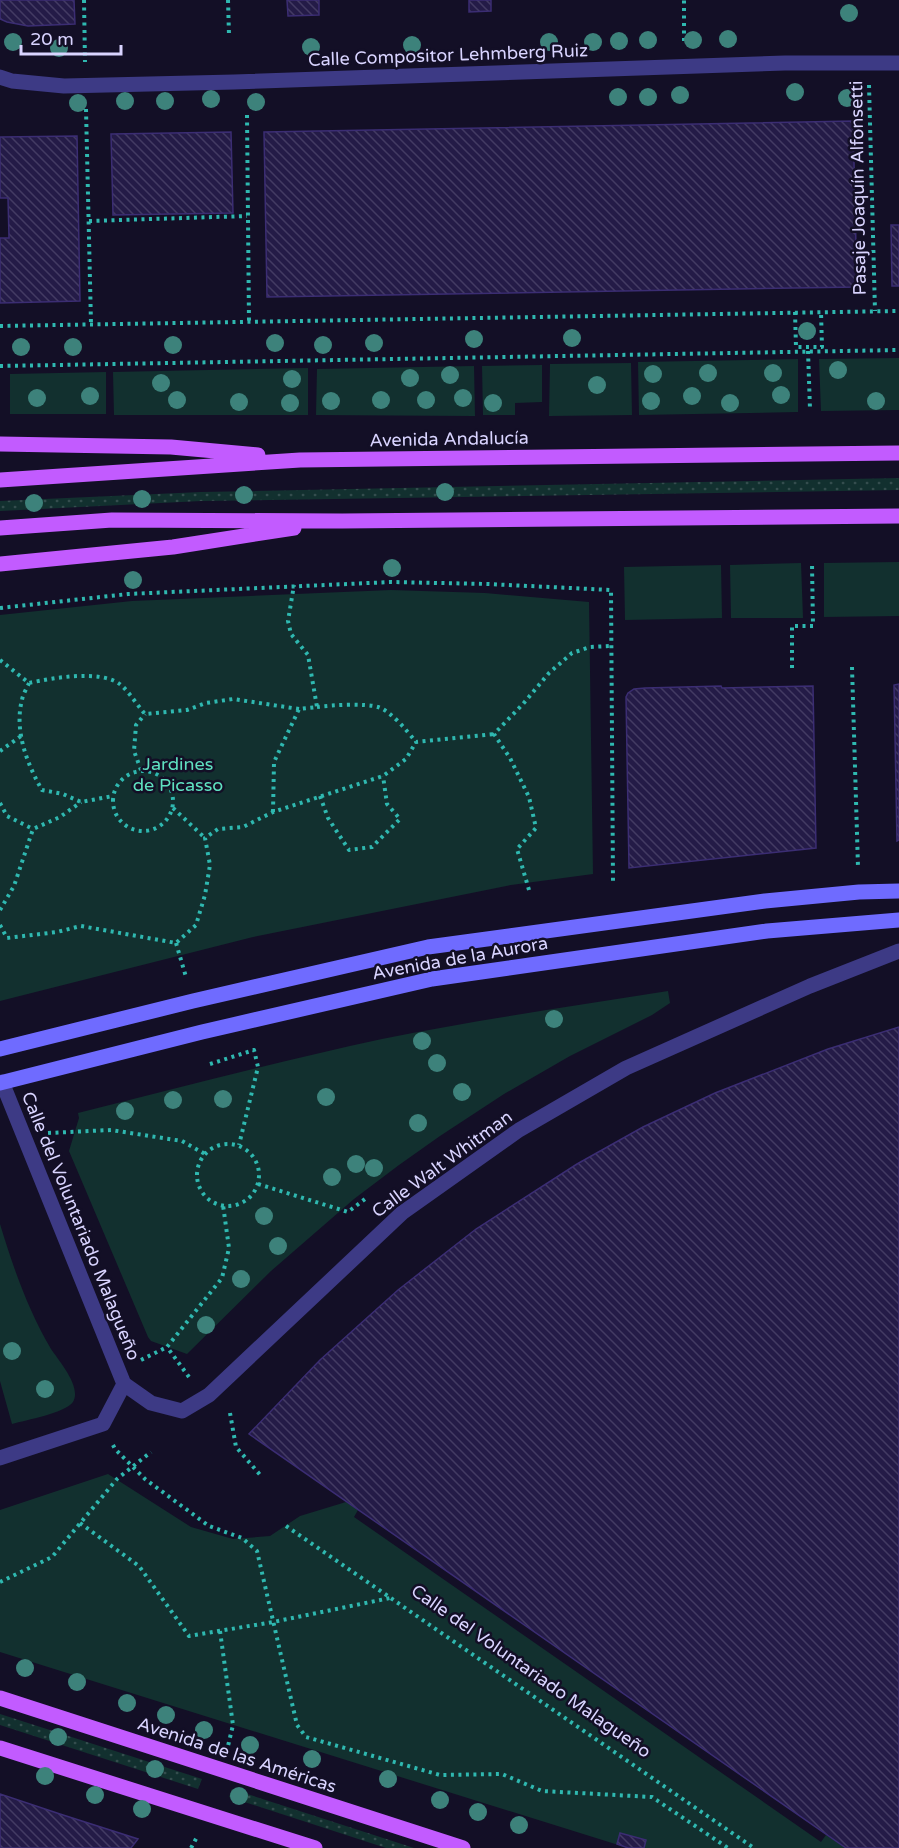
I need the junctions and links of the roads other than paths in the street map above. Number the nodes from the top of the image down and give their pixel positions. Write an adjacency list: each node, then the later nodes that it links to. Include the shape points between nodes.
1 (899, 63): 2 (street, Calle Compositor Lehmberg Ruiz, via 785,63 64,86)
2 (0, 77)
3 (0, 444): 5 (main road, via 171,447)
4 (899, 453): 5 (main road, Avenida Andalucía)
5 (300, 460): 6 (main road, Avenida Andalucía)
6 (0, 480)
7 (899, 516): 8 (main road)
8 (342, 521): 9 (main road, via 112,520); 10 (main road, via 173,547)
9 (0, 528)
10 (0, 564)
11 (899, 891): 14 (main road, Avenida de la Aurora, via 765,901 428,947)
12 (899, 920): 15 (main road, Avenida de la Aurora, via 767,931 432,979)
13 (899, 951): 16 (street, Calle Walt Whitman, via 626,1068 519,1130 402,1213 209,1395 182,1411 151,1403)
14 (0, 1049)
15 (1, 1082): 16 (street, Calle del Voluntariado Malagueño)
16 (124, 1384): 17 (street, via 103,1424)
17 (0, 1458)
18 (0, 1698): 21 (main road, Avenida de las Américas)
19 (0, 1748): 20 (main road)
20 (315, 1848)
21 (463, 1848)

